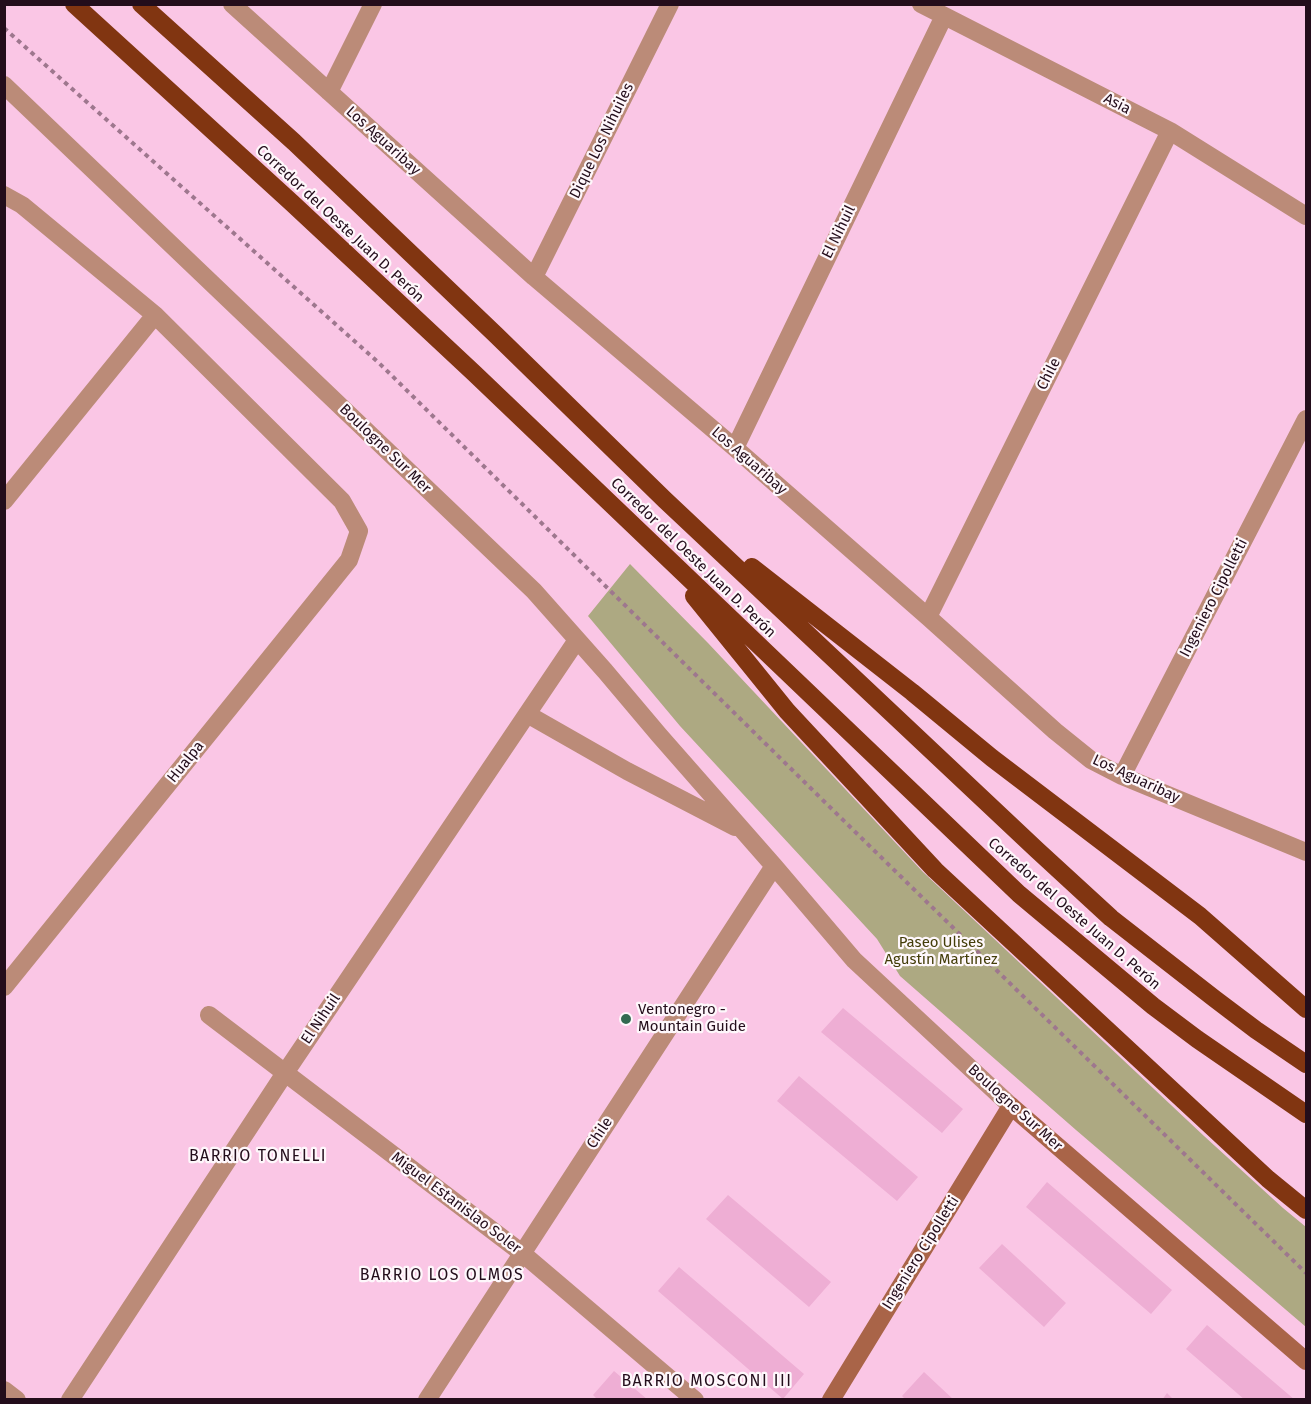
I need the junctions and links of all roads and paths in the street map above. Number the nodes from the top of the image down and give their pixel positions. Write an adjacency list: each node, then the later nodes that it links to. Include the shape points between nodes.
1 (74, 4): 20 (highway, Corredor del Oeste Juan D. Perón, via 301,211)
2 (141, 4): 18 (highway, Corredor del Oeste Juan D. Perón, via 294,142)
3 (232, 4): 10 (street, Los Aguaribay)
4 (373, 4): 10 (street)
5 (670, 4): 14 (street, Dique Los Nihuiles)
6 (921, 4): 7 (street, Asia)
7 (944, 16): 11 (street, Asia); 17 (street, El Nihuil)
8 (4, 28): 37 (path, via 379,363)
9 (4, 85): 22 (street, Boulogne Sur Mer, via 534,591)
10 (329, 92): 14 (street, Los Aguaribay)
11 (1170, 132): 13 (street, Asia); 21 (street, Chile)
12 (4, 195): 15 (street, via 22,205)
13 (1306, 216)
14 (534, 277): 17 (street, Los Aguaribay)
15 (155, 315): 19 (street); 28 (street, Hualpa, via 342,501 359,531 349,560)
16 (1306, 419): 24 (street, Ingeniero Cipolletti)
17 (735, 448): 21 (street, Los Aguaribay)
18 (666, 500): 29 (highway, via 1001,766 1200,916); 31 (highway, Corredor del Oeste Juan D. Perón, via 1111,918)
19 (4, 501)
20 (645, 537): 34 (highway, Corredor del Oeste Juan D. Perón, via 1018,894 1153,1006); 35 (highway, via 787,711 935,870)
21 (928, 617): 24 (street, Los Aguaribay, via 1055,731 1091,760)
22 (577, 640): 23 (street, El Nihuil); 25 (street, Boulogne Sur Mer)
23 (527, 714): 25 (street, Boulogne Sur Mer); 32 (street, El Nihuil)
24 (1122, 776): 26 (street, Los Aguaribay)
25 (745, 832): 27 (street, Boulogne Sur Mer)
26 (1306, 852)
27 (774, 866): 33 (street, Boulogne Sur Mer, via 868,975); 36 (street, Chile)
28 (4, 987)
29 (1306, 1009)
30 (209, 1015): 32 (street, Miguel Estanislao Soler)
31 (1306, 1064)
32 (285, 1073): 36 (street, Miguel Estanislao Soler); 41 (street, El Nihuil)
33 (1011, 1106): 38 (street, Boulogne Sur Mer); 44 (street, Ingeniero Cipolletti)
34 (1306, 1114)
35 (1306, 1210)
36 (522, 1253): 42 (street, Chile); 43 (street, Miguel Estanislao Soler)
37 (1306, 1273)
38 (1306, 1361)
39 (4, 1389): 40 (street)
40 (17, 1400)
41 (70, 1400)
42 (427, 1400)
43 (695, 1400)
44 (831, 1400)

